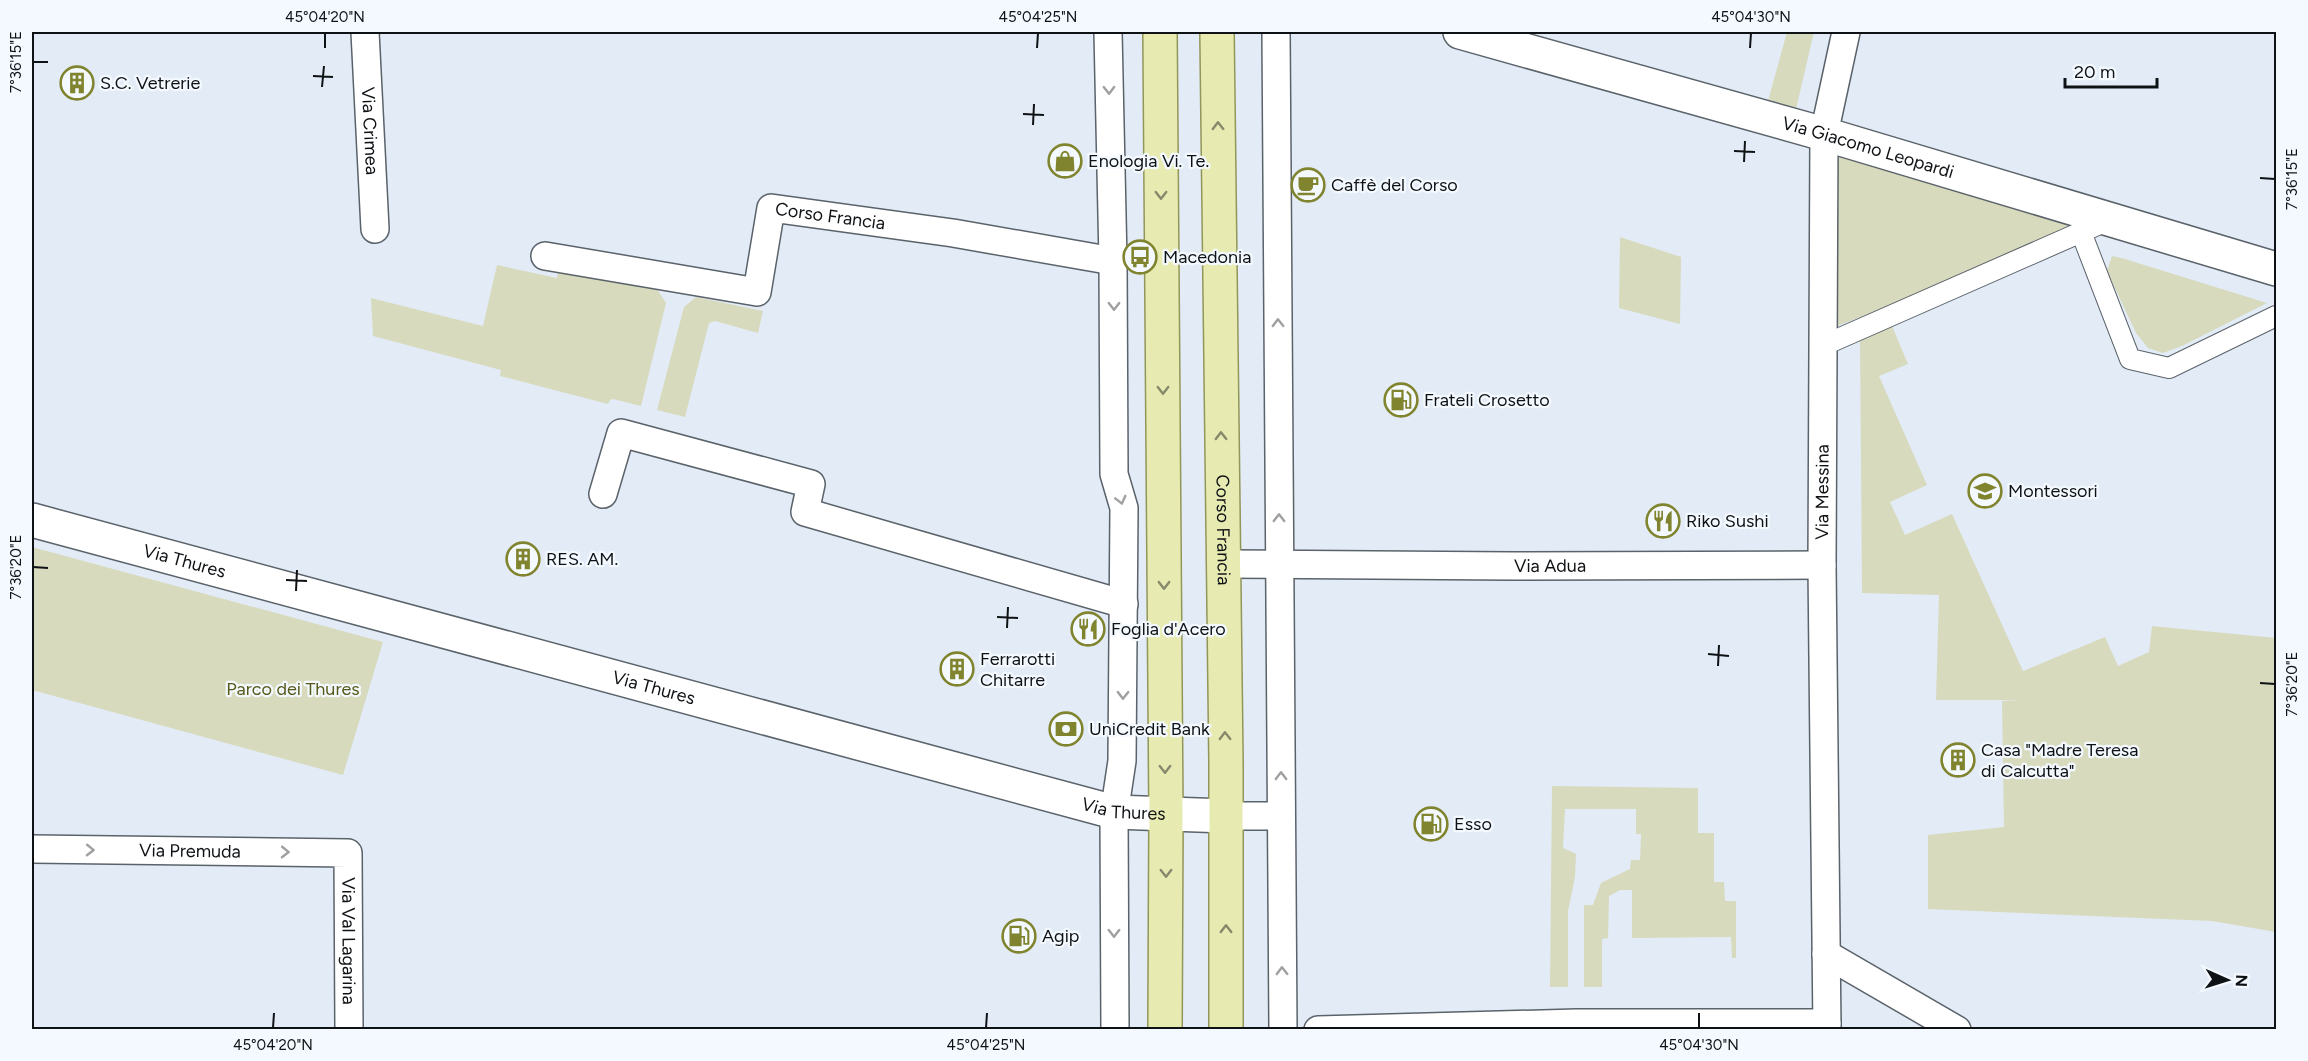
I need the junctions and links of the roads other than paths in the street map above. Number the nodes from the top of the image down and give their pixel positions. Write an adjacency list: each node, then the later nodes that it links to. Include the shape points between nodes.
1 (365, 32): 10 (street, Via Crimea)
2 (1108, 32): 13 (street, one-way to 13)
3 (1160, 32): 24 (main road, one-way to 24)
4 (1217, 32): 19 (main road, Corso Francia, one-way to 4)
5 (1276, 32): 20 (street, one-way to 5)
6 (1460, 32): 8 (street, Via Giacomo Leopardi)
7 (1846, 32): 8 (street, Via Messina)
8 (1824, 134): 9 (street, Via Giacomo Leopardi); 16 (street, Via Messina)
9 (2111, 219): 11 (street); 14 (street, Via Giacomo Leopardi)
10 (375, 229)
11 (2081, 232): 15 (street, via 2130,359 2169,368); 16 (street)
12 (545, 256): 13 (street, Corso Francia, via 757,292 771,208 953,233)
13 (1113, 261): 22 (street, one-way to 22, via 1114,474 1124,508)
14 (2277, 269)
15 (2277, 315)
16 (1822, 346): 21 (street, Via Messina)
17 (603, 494): 22 (street, via 621,433 811,484 805,512)
18 (32, 520): 23 (street, Via Thures)
19 (1223, 564): 20 (street, Via Adua); 25 (main road, Corso Francia, one-way to 19)
20 (1280, 565): 21 (street, Via Adua); 26 (street, one-way to 20)
21 (1822, 565): 29 (street, Via Messina)
22 (1124, 604): 23 (street, one-way to 23, via 1122,761)
23 (1114, 812): 24 (street, Via Thures); 32 (street, one-way to 32)
24 (1166, 815): 25 (street, Via Thures); 33 (main road, one-way to 33)
25 (1226, 816): 26 (street, Via Thures); 34 (main road, Corso Francia, one-way to 25)
26 (1281, 816): 35 (street, one-way to 26)
27 (32, 849): 28 (street, Via Premuda, one-way to 28)
28 (348, 853): 31 (street, Via Val Lagarina)
29 (1826, 954): 30 (street, Via Messina); 37 (street)
30 (1827, 1026): 36 (street, via 1577,1023)
31 (349, 1029)
32 (1115, 1029)
33 (1165, 1029)
34 (1226, 1029)
35 (1283, 1029)
36 (1318, 1029)
37 (1958, 1029)

